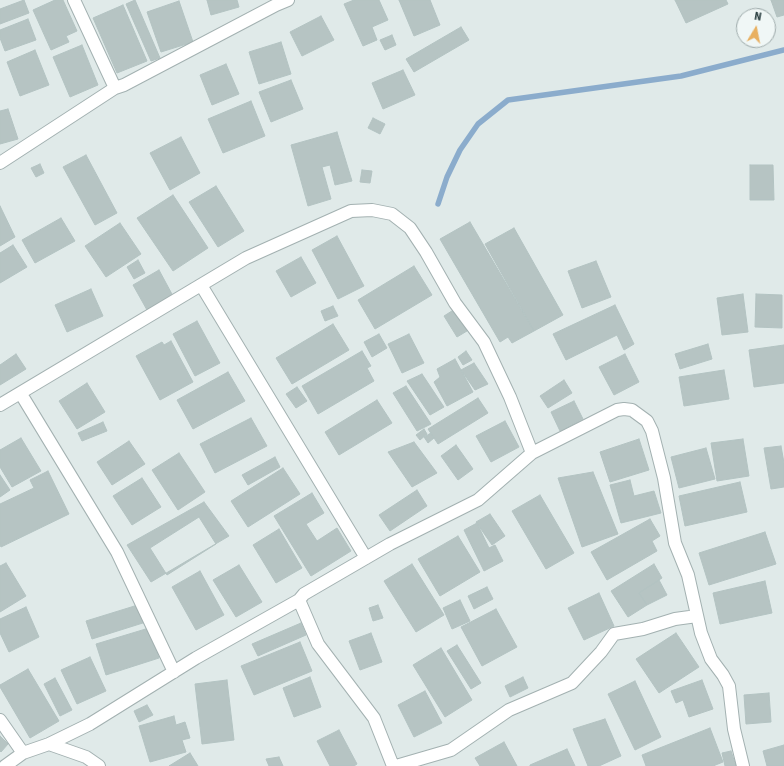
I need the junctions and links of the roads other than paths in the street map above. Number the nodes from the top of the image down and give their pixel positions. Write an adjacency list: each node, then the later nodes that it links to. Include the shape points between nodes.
1 (74, 0): 3 (street)
2 (288, 0): 3 (street)
3 (115, 88): 4 (street)
4 (0, 163)
5 (201, 285): 6 (street); 8 (street, via 246,258 351,211 372,210 392,214 410,228 454,302 484,342 510,397); 9 (street)
6 (21, 394): 7 (street); 12 (street, via 117,552)
7 (0, 405)
8 (532, 453): 9 (street, via 478,500); 11 (street, via 617,410 632,410 647,421 664,478 675,543 688,575)
9 (366, 558): 10 (street, via 304,594)
10 (299, 600): 12 (street); 18 (street, via 318,644 374,718)
11 (697, 616): 18 (street, via 614,634 572,683 509,710 451,750); 19 (street, via 711,659 729,686 734,729)
12 (174, 672): 14 (street, via 90,724)
13 (0, 720): 15 (street)
14 (48, 744): 15 (street); 17 (street, via 86,757)
15 (23, 753): 16 (street)
16 (5, 766)
17 (99, 766)
18 (394, 766)
19 (743, 766)

